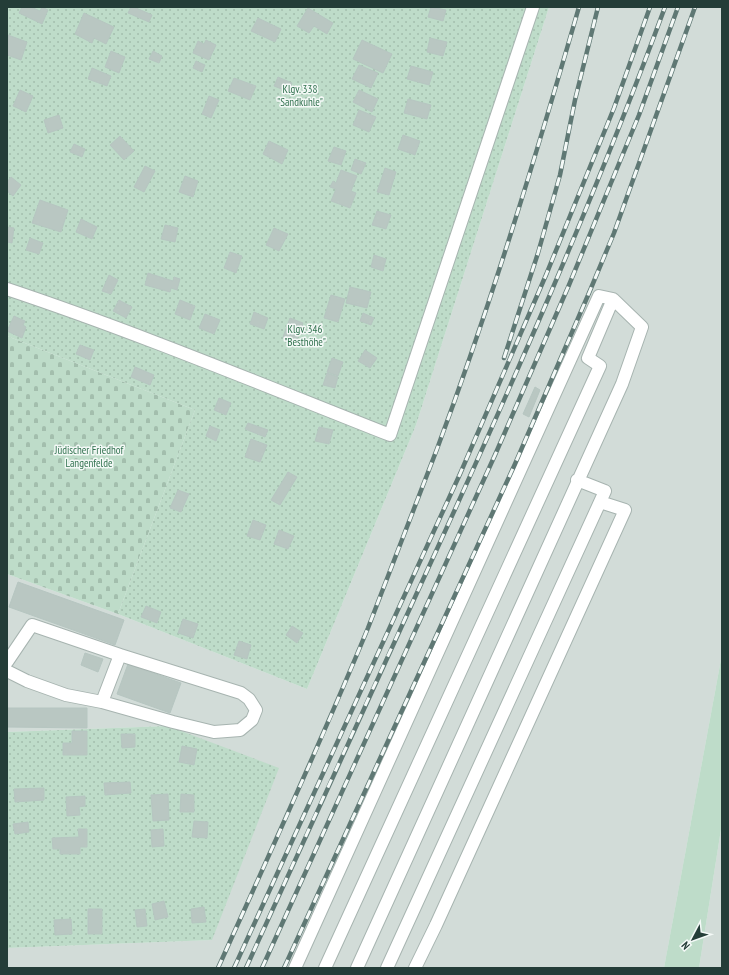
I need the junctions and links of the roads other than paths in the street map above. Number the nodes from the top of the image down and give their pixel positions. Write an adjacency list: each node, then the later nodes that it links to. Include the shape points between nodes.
1 (533, 7): 2 (lane, via 390,435 216,366)
2 (7, 289)
3 (613, 299): 4 (lane, via 642,327 622,384); 10 (lane, via 599,296); 11 (lane, via 588,358 600,366)
4 (577, 480): 5 (lane, via 605,491); 12 (lane)
5 (600, 502): 13 (lane); 14 (lane, via 624,510)
6 (120, 655): 7 (lane, via 32,625); 9 (lane); 9 (lane, via 241,693 249,699 256,710 252,720 240,730 214,732)
7 (7, 662)
8 (7, 672): 9 (lane, via 66,694)
9 (102, 702)
10 (295, 968)
11 (325, 968)
12 (357, 968)
13 (387, 968)
14 (415, 968)

